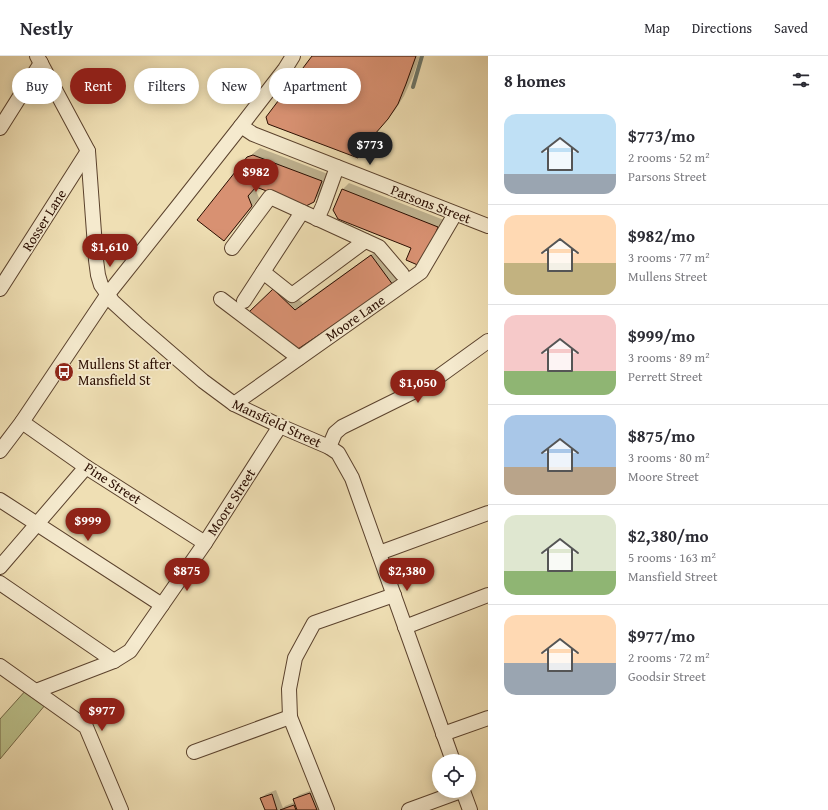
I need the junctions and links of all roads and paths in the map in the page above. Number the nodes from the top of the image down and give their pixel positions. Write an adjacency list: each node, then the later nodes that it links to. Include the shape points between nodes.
1 (293, 56): 4 (street)
2 (298, 56): 5 (street)
3 (39, 60): 8 (street); 9 (street, Mansfield Street)
4 (286, 68)
5 (286, 68)
6 (269, 90): 7 (street)
7 (241, 126): 10 (street, Parsons Street, via 253,134); 20 (street)
8 (0, 128)
9 (88, 151): 19 (street, Rosser Lane); 20 (street, Mansfield Street, via 98,275)
10 (337, 167): 12 (street, Parsons Street); 13 (street)
11 (302, 212): 13 (street); 16 (street, via 270,197); 17 (street)
12 (456, 214): 14 (street, Parsons Street); 24 (street, Moore Lane, via 421,272)
13 (317, 218): 15 (street)
14 (488, 226)
15 (365, 241): 17 (street, via 292,296); 18 (street, via 379,247)
16 (232, 248)
17 (263, 272): 22 (street)
18 (402, 274)
19 (0, 289)
20 (108, 294): 25 (street, Mansfield Street, via 115,304 173,356); 26 (street)
21 (220, 299): 24 (street)
22 (244, 301)
23 (488, 341): 28 (street, via 427,385 342,427 335,433)
24 (299, 358): 25 (street, Moore Lane)
25 (234, 404): 27 (street, Mansfield Street)
26 (22, 422): 29 (street); 30 (street, Pine Street)
27 (280, 426): 28 (street, Mansfield Street); 34 (street, Moore Street)
28 (328, 447): 35 (street, Mansfield Street, via 338,453 352,478)
29 (0, 450)
30 (86, 467): 33 (street); 34 (street, Pine Street)
31 (0, 500): 33 (street)
32 (488, 513): 35 (street)
33 (37, 524): 36 (street); 40 (street)
34 (205, 543): 40 (street, Moore Street)
35 (379, 553): 38 (street, Mansfield Street)
36 (0, 567)
37 (0, 583): 42 (street)
38 (394, 595): 41 (street, Mansfield Street); 45 (street, via 314,623 295,658 289,689)
39 (488, 595): 41 (street)
40 (162, 605): 42 (street, Moore Street, via 130,651)
41 (405, 627): 47 (street, Mansfield Street)
42 (114, 661): 44 (street, Moore Street)
43 (0, 666): 44 (street)
44 (36, 692): 52 (street, via 86,727)
45 (290, 717): 48 (street); 53 (street)
46 (488, 718): 47 (street)
47 (443, 734): 49 (street, Mansfield Street)
48 (194, 752)
49 (450, 754)
50 (442, 798): 54 (street)
51 (465, 798): 55 (street)
52 (121, 810)
53 (326, 810)
54 (409, 810)
55 (470, 810)

